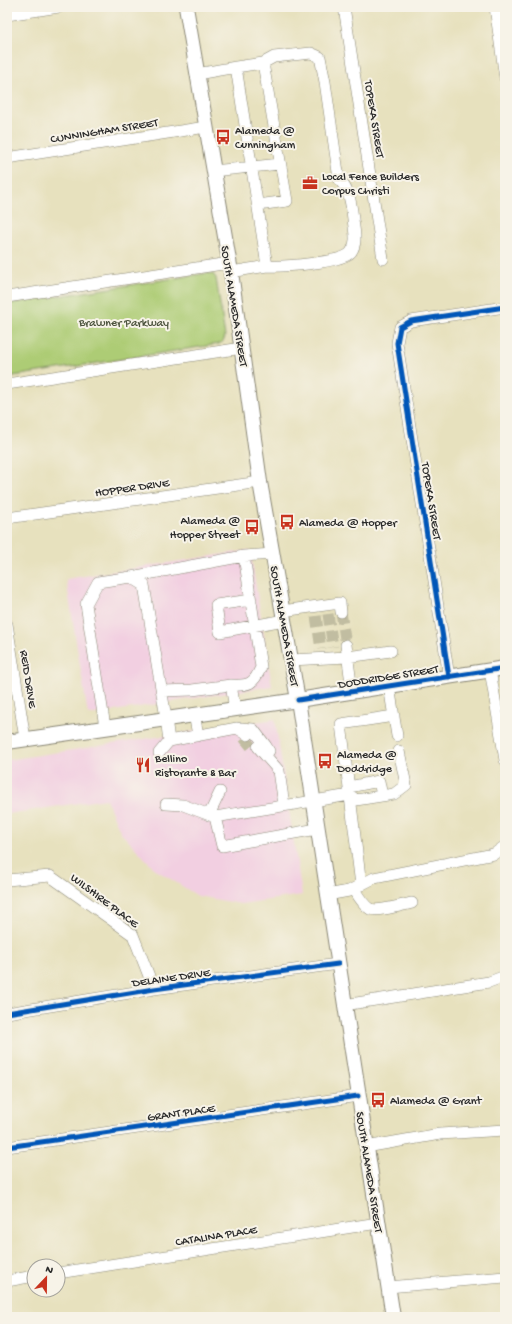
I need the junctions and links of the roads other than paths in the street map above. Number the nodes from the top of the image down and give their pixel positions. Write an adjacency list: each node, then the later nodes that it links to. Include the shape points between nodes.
1 (59, 7): 5 (street)
2 (186, 7): 8 (main road, SOUTH ALAMEDA STREET)
3 (344, 7): 16 (street, TOPEKA STREET)
4 (495, 7): 9 (street)
5 (7, 15)
6 (263, 63): 7 (street); 12 (street); 17 (street, via 274,57 311,53 320,58 339,179 348,192 355,243 350,254 344,257 277,267)
7 (236, 67): 8 (street); 13 (street)
8 (197, 74): 10 (main road, SOUTH ALAMEDA STREET)
9 (505, 78)
10 (206, 127): 11 (street, CUNNINGHAM STREET); 14 (main road, SOUTH ALAMEDA STREET)
11 (7, 158)
12 (280, 164): 13 (street); 15 (street, via 287,201)
13 (252, 166): 14 (street); 15 (street)
14 (213, 171): 18 (main road, SOUTH ALAMEDA STREET)
15 (258, 205): 17 (street)
16 (383, 259)
17 (267, 266): 18 (street)
18 (230, 267): 19 (street); 21 (main road, SOUTH ALAMEDA STREET)
19 (7, 297)
20 (505, 307): 39 (street, TOPEKA STREET, via 411,322 400,328 397,343)
21 (242, 348): 22 (street); 23 (main road, SOUTH ALAMEDA STREET)
22 (7, 384)
23 (260, 482): 24 (street, HOPPER DRIVE); 25 (main road, SOUTH ALAMEDA STREET)
24 (7, 518)
25 (272, 554): 26 (street); 30 (main road, SOUTH ALAMEDA STREET)
26 (244, 556): 27 (street); 28 (street)
27 (131, 577): 42 (street, via 144,585); 49 (street, via 98,582 86,604)
28 (251, 600): 32 (street); 32 (street, via 216,605 220,632)
29 (341, 612): 30 (street, via 340,603 327,610)
30 (283, 616): 32 (street); 36 (main road, SOUTH ALAMEDA STREET)
31 (7, 624): 54 (street, REID DRIVE)
32 (255, 625): 40 (street, via 261,667 257,676 245,686)
33 (346, 644): 35 (street)
34 (390, 651): 35 (street)
35 (347, 657): 36 (street, via 333,652); 43 (street)
36 (291, 660): 44 (main road, SOUTH ALAMEDA STREET)
37 (505, 668): 38 (main road, DODDRIDGE STREET)
38 (490, 670): 39 (main road, DODDRIDGE STREET); 60 (street)
39 (449, 677): 41 (main road, DODDRIDGE STREET)
40 (231, 685): 42 (street); 45 (street)
41 (389, 686): 43 (main road, DODDRIDGE STREET); 47 (street)
42 (162, 691): 48 (street)
43 (352, 691): 44 (main road, DODDRIDGE STREET)
44 (298, 700): 45 (main road, DODDRIDGE STREET); 64 (main road, SOUTH ALAMEDA STREET)
45 (235, 708): 46 (main road, DODDRIDGE STREET)
46 (194, 714): 48 (main road, DODDRIDGE STREET); 51 (street)
47 (394, 716): 53 (street); 62 (street, via 341,724)
48 (166, 718): 49 (main road, DODDRIDGE STREET); 55 (street)
49 (105, 727): 54 (main road, DODDRIDGE STREET)
50 (237, 728): 51 (street); 52 (street); 61 (street, via 253,730 266,746)
51 (198, 735): 55 (street)
52 (246, 736)
53 (397, 736)
54 (25, 739): 56 (main road, DODDRIDGE STREET)
55 (169, 741): 59 (street)
56 (7, 742)
57 (256, 748): 61 (street)
58 (399, 751): 62 (street, via 406,785 394,794 356,800)
59 (159, 753)
60 (505, 760)
61 (279, 771): 66 (street)
62 (350, 791): 64 (street); 71 (street)
63 (220, 792): 67 (street)
64 (313, 800): 66 (street); 68 (main road, SOUTH ALAMEDA STREET)
65 (166, 804): 67 (street, via 183,805)
66 (284, 805): 67 (street)
67 (212, 816): 68 (street, via 222,846)
68 (317, 829): 72 (main road, SOUTH ALAMEDA STREET)
69 (505, 846): 71 (street, via 494,854 374,878)
70 (7, 880): 76 (street, WILSHIRE PLACE, via 50,876 133,936)
71 (357, 887): 72 (street); 73 (street, via 359,898 375,910)
72 (327, 895): 74 (main road, SOUTH ALAMEDA STREET)
73 (412, 903)
74 (338, 964): 76 (street, DELAINE DRIVE); 77 (main road, SOUTH ALAMEDA STREET)
75 (505, 976): 77 (street, via 489,982)
76 (154, 989): 78 (street, DELAINE DRIVE)
77 (344, 1006): 79 (main road, SOUTH ALAMEDA STREET)
78 (7, 1013)
79 (358, 1096): 81 (street, GRANT PLACE); 82 (main road, SOUTH ALAMEDA STREET)
80 (505, 1130): 82 (street, via 440,1134)
81 (7, 1147)
82 (366, 1147): 83 (main road, SOUTH ALAMEDA STREET)
83 (378, 1223): 84 (street, CATALINA PLACE); 88 (main road, SOUTH ALAMEDA STREET)
84 (66, 1272)
85 (26, 1277): 87 (street)
86 (505, 1277): 88 (street)
87 (7, 1280)
88 (388, 1287): 89 (main road, SOUTH ALAMEDA STREET)
89 (393, 1317)

